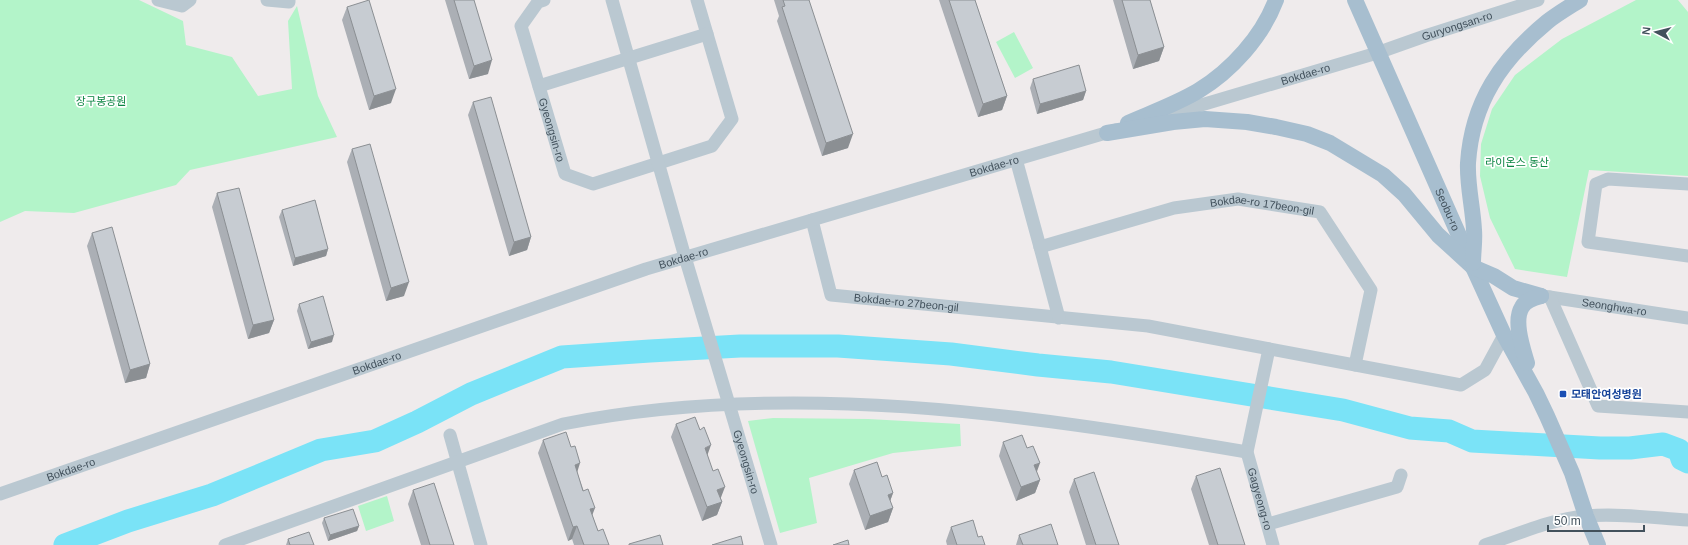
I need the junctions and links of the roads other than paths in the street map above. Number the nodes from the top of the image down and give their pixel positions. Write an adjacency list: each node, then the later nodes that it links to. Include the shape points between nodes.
1 (158, 0): 2 (street, via 182,6)
2 (190, 0)
3 (267, 0): 4 (street)
4 (289, 0)
5 (544, 0): 15 (street, Gyeongsin-ro, via 538,2 522,26)
6 (612, 0): 14 (street)
7 (697, 0): 12 (street, Gyeongsin-ro)
8 (1276, 0): 16 (main road, via 1269,17 1254,38 1238,58 1218,76 1191,94)
9 (1355, 0): 13 (main road, Seobu-ro)
10 (1538, 0): 13 (street, Guryongsan-ro)
11 (1580, 0): 24 (main road, via 1548,21 1504,63 1489,86 1479,110 1468,164 1474,231)
12 (707, 34): 14 (street); 18 (street, Gyeongsin-ro, via 732,119 712,146)
13 (1377, 53): 16 (street, Bokdae-ro); 24 (main road, Seobu-ro)
14 (629, 58): 15 (street); 18 (street)
15 (539, 86): 18 (street, Gyeongsin-ro, via 565,174 593,184)
16 (1107, 133): 17 (street, Bokdae-ro); 24 (main road, via 1205,119 1247,122 1307,134 1330,143 1383,175 1404,194 1438,235)
17 (1016, 159): 20 (street, Bokdae-ro); 21 (street)
18 (658, 163): 23 (street)
19 (1688, 184): 22 (street, via 1608,179 1596,184 1588,242)
20 (812, 220): 23 (street, Bokdae-ro); 26 (street, Bokdae-ro 27beon-gil, via 831,295)
21 (1040, 247): 26 (street); 30 (street, Bokdae-ro 17beon-gil, via 1174,208 1238,199 1320,212 1371,290)
22 (1688, 256)
23 (685, 257): 32 (street, Gyeongsin-ro); 38 (street, Bokdae-ro)
24 (1473, 267): 25 (main road, via 1513,288); 28 (main road, Seobu-ro)
25 (1545, 296): 27 (street, Seonghwa-ro); 31 (main road, via 1528,300 1522,308 1519,321 1520,340); 33 (street, via 1598,406)
26 (1059, 318): 29 (street, via 1148,326)
27 (1688, 318)
28 (1504, 335): 30 (street, via 1485,370 1461,385); 31 (main road, Seobu-ro)
29 (1269, 349): 30 (street); 35 (street)
30 (1355, 365)
31 (1536, 393): 39 (main road, Seobu-ro, via 1572,473)
32 (729, 404): 35 (street, via 858,404 941,409 1130,433); 36 (street, via 611,414 563,424); 44 (street, Gyeongsin-ro)
33 (1688, 412)
34 (450, 435): 36 (street)
35 (1247, 452): 41 (street, Gagyeong-ro)
36 (457, 462): 42 (street); 43 (street)
37 (1401, 475): 41 (street, via 1398,487)
38 (0, 494)
39 (1586, 516): 40 (street); 46 (street, via 1550,523); 47 (main road)
40 (1688, 520)
41 (1268, 524): 45 (street, Gagyeong-ro)
42 (225, 545)
43 (481, 545)
44 (771, 545)
45 (1273, 545)
46 (1485, 545)
47 (1598, 545)

